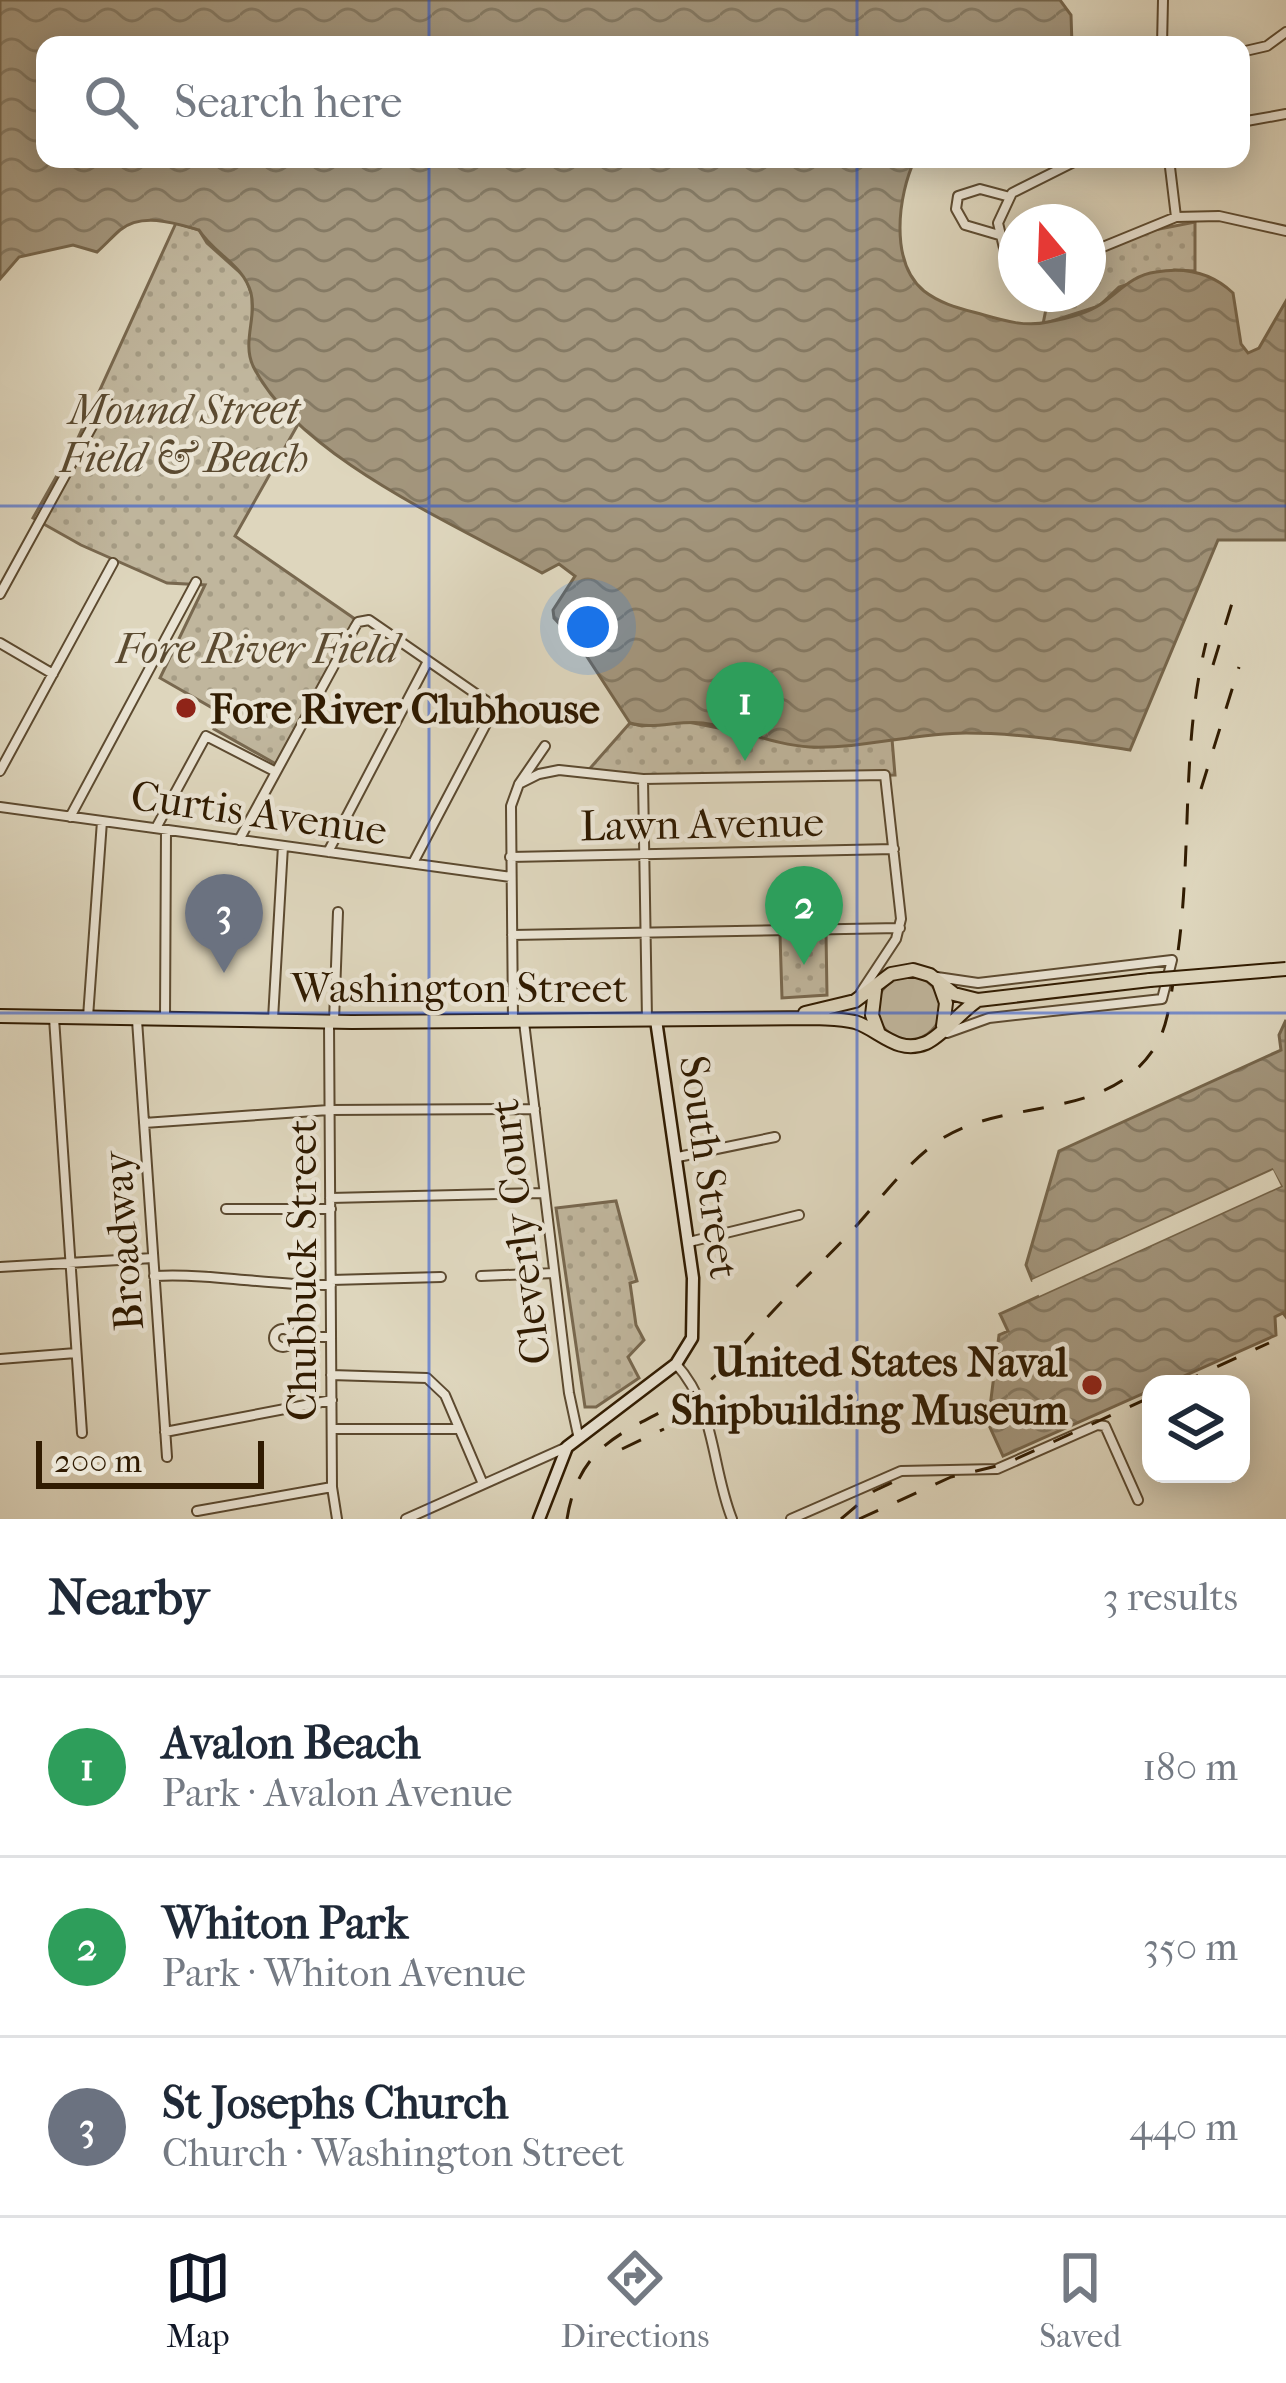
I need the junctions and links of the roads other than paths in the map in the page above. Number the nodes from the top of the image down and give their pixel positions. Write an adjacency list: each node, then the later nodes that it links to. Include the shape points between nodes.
1 (1163, 0): 3 (street)
2 (1286, 32): 4 (street)
3 (1162, 36)
4 (1250, 50)
5 (1286, 113): 6 (street)
6 (1250, 120)
7 (1060, 168): 9 (street)
8 (1169, 168): 11 (street)
9 (1010, 197): 10 (street); 13 (street, via 980,189 958,196 965,225)
10 (1007, 204)
11 (1176, 217): 12 (street, via 1219,216); 14 (street)
12 (1286, 231)
13 (998, 235)
14 (1106, 246)
15 (106, 399): 18 (street)
16 (113, 563): 21 (street)
17 (196, 583): 28 (street)
18 (0, 594)
19 (0, 643): 21 (street)
20 (428, 661): 24 (street, via 363,620); 34 (street); 37 (street, via 495,707)
21 (53, 674): 23 (street)
22 (545, 746): 26 (street)
23 (0, 771)
24 (276, 772): 30 (street, via 206,736); 31 (street)
25 (643, 779): 26 (street, via 559,770); 33 (street, via 885,775); 35 (street)
26 (519, 784): 36 (street, Cleverly Court)
27 (0, 807): 28 (street, Curtis Avenue)
28 (70, 817): 29 (street, Curtis Avenue)
29 (102, 821): 30 (street, Curtis Avenue); 51 (street)
30 (161, 829): 31 (street, Curtis Avenue); 53 (street)
31 (239, 840): 32 (street, Curtis Avenue)
32 (283, 846): 34 (street, Curtis Avenue); 55 (street)
33 (894, 849): 35 (street, Lawn Avenue); 40 (street)
34 (328, 852): 37 (street, Curtis Avenue)
35 (644, 854): 36 (street, Lawn Avenue); 41 (street)
36 (510, 857): 38 (street, Cleverly Court)
37 (412, 863): 38 (street, Curtis Avenue)
38 (511, 877): 42 (street, Cleverly Court)
39 (338, 913): 56 (street, Chubbuck Street)
40 (899, 928): 41 (street); 47 (street)
41 (645, 933): 42 (street); 54 (street)
42 (512, 935): 57 (street, Cleverly Court)
43 (1286, 969): 46 (main road, bridge)
44 (934, 978): 45 (main road, via 902,971); 46 (main road); 58 (main road, via 946,1012); 58 (street, via 978,983 1172,960 1162,999 989,1018)
45 (878, 985): 47 (main road, Washington Street); 59 (main road, via 871,1007)
46 (979, 1000): 58 (main road)
47 (855, 1001): 49 (main road, Washington Street)
48 (0, 1016): 50 (main road, Washington Street)
49 (774, 1017): 54 (main road, Washington Street); 59 (main road, Washington Street, via 850,1021)
50 (54, 1018): 51 (main road, Washington Street); 72 (street)
51 (88, 1018): 52 (main road, Washington Street)
52 (137, 1020): 53 (main road, Washington Street); 62 (street, Broadway)
53 (165, 1020): 55 (main road, Washington Street)
54 (651, 1020): 57 (main road, Washington Street); 64 (main road, South Street)
55 (273, 1021): 56 (main road, Washington Street)
56 (332, 1021): 57 (main road, Washington Street); 61 (street, Chubbuck Street)
57 (518, 1022): 60 (street, Cleverly Court)
58 (938, 1034): 59 (main road, via 913,1046)
59 (879, 1035)
60 (535, 1109): 61 (street); 65 (street, Cleverly Court)
61 (329, 1110): 62 (street); 66 (street, Chubbuck Street)
62 (144, 1123): 71 (street, Broadway)
63 (775, 1137): 64 (street)
64 (678, 1157): 70 (main road, South Street)
65 (544, 1193): 66 (street); 74 (street, Cleverly Court)
66 (330, 1198): 68 (street, Chubbuck Street)
67 (226, 1209): 68 (street)
68 (331, 1209): 78 (street, Chubbuck Street)
69 (799, 1215): 70 (street)
70 (689, 1242): 83 (main road, South Street, via 695,1314)
71 (153, 1258): 72 (street); 75 (street, Broadway)
72 (70, 1265): 73 (street); 81 (street)
73 (0, 1267)
74 (554, 1273): 76 (street); 90 (street, Cleverly Court)
75 (154, 1276): 78 (street); 88 (street, Broadway)
76 (481, 1276)
77 (441, 1277): 78 (street)
78 (331, 1282): 80 (street, Chubbuck Street)
79 (292, 1337): 80 (street)
80 (331, 1337): 84 (street, Chubbuck Street)
81 (76, 1353): 82 (street); 89 (street)
82 (0, 1359)
83 (676, 1364): 90 (main road); 100 (street, via 705,1411)
84 (331, 1375): 85 (street, Chubbuck Street); 87 (street, via 428,1378 445,1394)
85 (332, 1400): 86 (street, Chubbuck Street); 88 (street)
86 (332, 1430): 87 (street); 94 (street, Chubbuck Street)
87 (459, 1430): 93 (street)
88 (165, 1432): 92 (street, Broadway)
89 (82, 1433)
90 (578, 1435): 91 (main road)
91 (567, 1447): 93 (street); 99 (main road)
92 (167, 1457)
93 (483, 1484): 98 (street)
94 (332, 1487): 96 (street); 97 (street, Chubbuck Street)
95 (1138, 1500): 101 (street, via 1105,1426 1097,1425 990,1471 901,1471)
96 (197, 1511)
97 (337, 1519)
98 (406, 1519)
99 (539, 1519)
100 (732, 1519)
101 (790, 1519)

